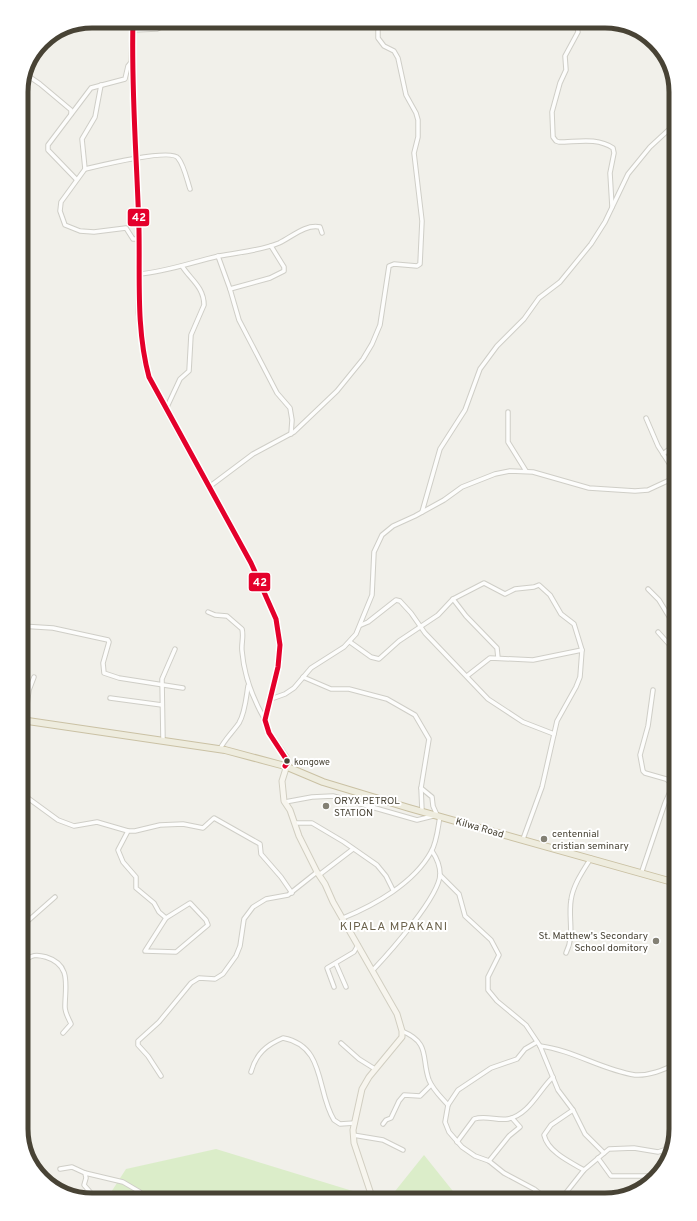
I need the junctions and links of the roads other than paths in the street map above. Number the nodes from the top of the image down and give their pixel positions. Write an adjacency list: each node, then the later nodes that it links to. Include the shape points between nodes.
1 (157, 28): 4 (street)
2 (378, 28): 25 (street, via 378,38 384,46 394,51 398,58 406,95 418,120 418,137 414,153 422,221 420,264 389,266 380,325 372,344 337,391)
3 (577, 28): 14 (street, via 578,32 565,56 566,70 552,112 554,137 559,142 583,140 613,148 610,173)
4 (134, 30): 5 (main road)
5 (132, 61): 7 (street, via 125,79); 10 (main road)
6 (30, 77): 8 (street, via 62,101 71,110)
7 (101, 85): 8 (street, via 91,88); 11 (street, via 95,117 82,139)
8 (71, 114): 12 (street, via 48,147)
9 (669, 130): 14 (street, via 636,163 625,179)
10 (137, 157): 11 (street); 13 (street, via 177,156); 16 (main road)
11 (85, 168): 12 (street)
12 (76, 179): 16 (street, via 60,206 67,226 80,231 94,232 126,228 133,239)
13 (190, 189)
14 (612, 208): 32 (street, via 591,244 560,282 539,298 480,369 465,410 440,449)
15 (322, 233): 17 (street, via 320,228 314,226)
16 (139, 239): 20 (main road)
17 (271, 246): 18 (street); 21 (street, via 284,271 270,278)
18 (218, 256): 19 (street); 21 (street)
19 (182, 266): 20 (street); 22 (street, via 198,284 204,305 191,335 189,371 180,379)
20 (139, 274): 22 (main road, via 139,312 145,362 149,377)
21 (230, 289): 25 (street, via 239,320 254,352 277,393 290,408)
22 (166, 409): 31 (main road)
23 (508, 412): 29 (street, via 508,442)
24 (646, 418): 27 (street)
25 (291, 434): 31 (street, via 254,454)
26 (669, 449): 27 (street)
27 (663, 454): 28 (street)
28 (669, 463)
29 (526, 471): 30 (street, via 589,488 627,491 648,490); 32 (street, via 503,472 470,483)
30 (669, 480)
31 (209, 486): 55 (main road, via 264,589 278,629 278,667)
32 (422, 512): 37 (street, via 386,531 376,544 372,595)
33 (648, 589): 36 (street, via 659,600)
34 (453, 599): 38 (street, via 438,615); 44 (street, via 484,584 506,594 518,588 539,585 550,595 561,614 574,624); 45 (street, via 497,648)
35 (208, 612): 49 (street, via 226,616 242,629 242,651)
36 (669, 616)
37 (361, 625): 38 (street, via 396,600 400,601); 41 (street)
38 (421, 626): 41 (street, via 379,659 371,657); 46 (street)
39 (28, 627): 50 (street, via 60,629 108,640 103,663 104,673)
40 (658, 632): 42 (street)
41 (350, 642): 48 (street, via 316,664)
42 (669, 644)
43 (175, 649): 50 (street, via 164,673)
44 (582, 650): 45 (street, via 532,660); 59 (street, via 578,682 557,721)
45 (498, 658): 46 (street, via 487,659)
46 (467, 676): 59 (street, via 488,699 512,716)
47 (34, 677): 53 (street)
48 (303, 677): 55 (street, via 285,694); 64 (street, via 331,689 349,689 387,699 412,712 429,739)
49 (249, 685): 57 (street); 61 (street, via 242,717)
50 (162, 686): 51 (street); 56 (street)
51 (183, 688)
52 (653, 690): 63 (street, via 647,732 640,755 641,765 645,774)
53 (28, 695)
54 (110, 698): 56 (street)
55 (271, 699): 57 (main road)
56 (162, 705): 60 (street)
57 (265, 720): 62 (main road, via 269,733 286,756 288,762)
58 (28, 721): 60 (highway, Kilwa Road)
59 (554, 734): 72 (street, via 542,787)
60 (162, 740): 61 (highway, Kilwa Road)
61 (220, 749): 62 (highway, Kilwa Road)
62 (285, 766): 67 (main road, via 281,788); 68 (highway, Kilwa Road, via 323,782)
63 (669, 782)
64 (421, 788): 68 (street); 69 (street, via 432,797)
65 (669, 793): 77 (street)
66 (28, 798): 71 (street, via 67,824 74,826 102,822)
67 (285, 802): 69 (street, via 333,796 417,820); 70 (main road)
68 (422, 811): 69 (highway, Kilwa Road)
69 (438, 816): 72 (highway, Kilwa Road); 74 (street)
70 (295, 823): 73 (street, via 312,823 321,827); 76 (main road)
71 (128, 831): 81 (street, via 168,824 203,828 214,818 260,844 261,854); 83 (street, via 118,850 120,858 136,877 136,888 154,903)
72 (523, 839): 75 (highway, Kilwa Road)
73 (353, 849): 76 (street); 80 (street, via 377,865)
74 (432, 850): 78 (street); 80 (street, via 418,870)
75 (591, 858): 77 (highway, Kilwa Road); 87 (street, via 572,896 571,941)
76 (318, 873): 81 (street); 84 (main road)
77 (641, 874): 79 (highway, Kilwa Road)
78 (440, 875): 90 (street, via 431,899); 95 (street, via 459,894 465,916 492,940 497,949 499,955 488,977 488,990 497,1001 522,1021)
79 (669, 881)
80 (393, 890): 84 (street)
81 (292, 893): 101 (street, via 281,898 266,899 253,907 244,919 236,956 221,977 195,980 159,1022 138,1041 138,1045)
82 (55, 897): 85 (street)
83 (166, 918): 83 (street, via 190,902 208,925 176,952 146,950)
84 (343, 918): 86 (main road)
85 (28, 921)
86 (358, 945): 89 (street, via 354,952); 90 (main road)
87 (566, 953)
88 (28, 958): 94 (street, via 39,956 56,961 62,968 66,987 65,1008 71,1024)
89 (336, 964): 91 (street, via 327,969); 92 (street)
90 (373, 970): 93 (main road, via 397,1014)
91 (334, 987)
92 (346, 987)
93 (402, 1031): 99 (main road, via 401,1040); 103 (street, via 412,1035 423,1049)
94 (64, 1033)
95 (537, 1042): 97 (street); 104 (street, via 525,1049 517,1060 491,1068 468,1083 454,1095)
96 (341, 1043): 99 (street, via 358,1059)
97 (540, 1046): 98 (street, via 561,1049 635,1075 656,1073); 102 (street)
98 (669, 1067)
99 (375, 1069): 107 (main road, via 362,1089)
100 (251, 1072): 107 (street, via 256,1058 265,1047 283,1038 298,1042 313,1058 334,1120 340,1124)
101 (161, 1076)
102 (553, 1077): 105 (street, via 558,1090); 106 (street, via 532,1103)
103 (431, 1085): 104 (street); 108 (street, via 420,1096 403,1097 391,1118)
104 (448, 1105): 110 (street, via 445,1122)
105 (574, 1110): 114 (street, via 585,1134); 119 (street, via 549,1127 544,1134 551,1147)
106 (512, 1118): 110 (street, via 474,1119); 117 (street, via 520,1126)
107 (355, 1123): 109 (main road)
108 (383, 1124)
109 (353, 1135): 112 (street, via 383,1140); 124 (main road)
110 (456, 1142): 117 (street, via 475,1156)
111 (667, 1144): 113 (street)
112 (403, 1150)
113 (664, 1150): 114 (street, via 653,1152 634,1148 614,1148); 115 (street)
114 (604, 1153): 116 (street)
115 (663, 1156)
116 (598, 1158): 119 (street); 121 (street, via 611,1176)
117 (489, 1161): 125 (street, via 513,1179)
118 (60, 1169): 120 (street, via 72,1167)
119 (584, 1170): 126 (street, via 571,1188)
120 (85, 1173): 122 (street, via 115,1180); 123 (street, via 84,1185)
121 (648, 1176)
122 (140, 1192)
123 (91, 1193)
124 (371, 1193)
125 (539, 1193)
126 (564, 1193)

